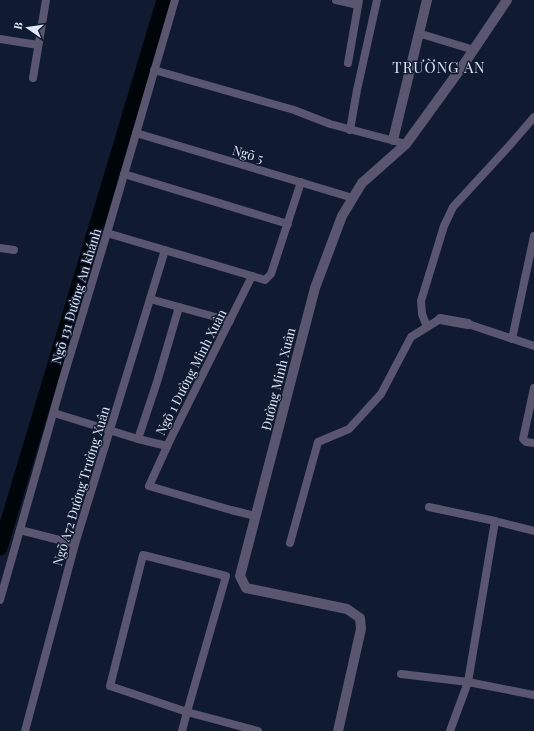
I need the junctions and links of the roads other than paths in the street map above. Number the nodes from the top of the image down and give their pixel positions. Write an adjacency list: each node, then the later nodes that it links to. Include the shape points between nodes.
1 (46, 0): 10 (lane)
2 (175, 0): 13 (lane, Ngõ 131 Đường An khánh)
3 (336, 0): 7 (lane)
4 (377, 0): 16 (lane)
5 (427, 0): 8 (street)
6 (507, 0): 11 (street, Đường Minh Xuân)
7 (359, 3): 12 (lane)
8 (418, 33): 11 (lane); 18 (street)
9 (0, 39): 10 (lane)
10 (38, 45): 14 (lane)
11 (474, 50): 19 (street, Đường Minh Xuân)
12 (348, 63)
13 (154, 70): 16 (lane, via 294,110); 17 (lane, Ngõ 131 Đường An khánh)
14 (33, 78)
15 (534, 117): 35 (lane, via 453,207 444,226 421,301)
16 (350, 130): 18 (lane)
17 (136, 133): 20 (lane, Ngõ 131 Đường An khánh); 21 (lane, Ngõ 5)
18 (393, 140): 19 (lane)
19 (406, 144): 22 (street, Đường Minh Xuân, via 362,183)
20 (124, 174): 23 (lane); 24 (lane, Ngõ 131 Đường An khánh)
21 (301, 182): 22 (lane, Ngõ 5); 23 (lane)
22 (353, 198): 45 (street, Đường Minh Xuân, via 342,216 315,288)
23 (288, 224): 29 (lane, via 271,274 265,280)
24 (107, 233): 28 (lane); 39 (lane, Ngõ 131 Đường An khánh)
25 (534, 236): 36 (lane)
26 (0, 248): 27 (lane)
27 (14, 250)
28 (165, 250): 29 (lane); 30 (lane, Ngõ A72 Đường Trường Xuân)
29 (252, 276): 33 (lane, Ngõ 1 Đường Minh Xuân)
30 (150, 299): 31 (lane); 40 (lane, Ngõ A72 Đường Trường Xuân)
31 (179, 307): 33 (lane); 41 (lane)
32 (440, 319): 34 (street); 35 (lane)
33 (230, 321): 43 (lane, Ngõ 1 Đường Minh Xuân)
34 (464, 324): 36 (lane)
35 (427, 327): 49 (lane, via 411,337 381,394 349,429 318,442)
36 (512, 338): 37 (lane)
37 (534, 346)
38 (534, 388): 42 (lane, via 523,439)
39 (54, 413): 40 (lane); 47 (lane, Ngõ 131 Đường An khánh)
40 (110, 430): 41 (lane); 50 (lane, Ngõ A72 Đường Trường Xuân)
41 (138, 439): 43 (lane)
42 (534, 443)
43 (167, 446): 45 (lane, Ngõ 1 Đường Minh Xuân, via 148,486)
44 (429, 507): 46 (lane)
45 (256, 516): 59 (street, Đường Minh Xuân, via 240,576 246,588 347,610 360,618 361,629)
46 (495, 521): 48 (lane); 53 (lane)
47 (20, 530): 50 (lane); 51 (lane, Ngõ 131 Đường An khánh)
48 (534, 531)
49 (290, 542)
50 (75, 544): 56 (lane, Ngõ A72 Đường Trường Xuân)
51 (0, 600)
52 (401, 674): 53 (lane)
53 (468, 682): 54 (lane); 60 (lane)
54 (534, 695)
55 (187, 712): 55 (lane, via 110,686 143,555 226,576); 57 (lane); 58 (lane)
56 (25, 731)
57 (182, 731)
58 (258, 731)
59 (338, 731)
60 (450, 731)

